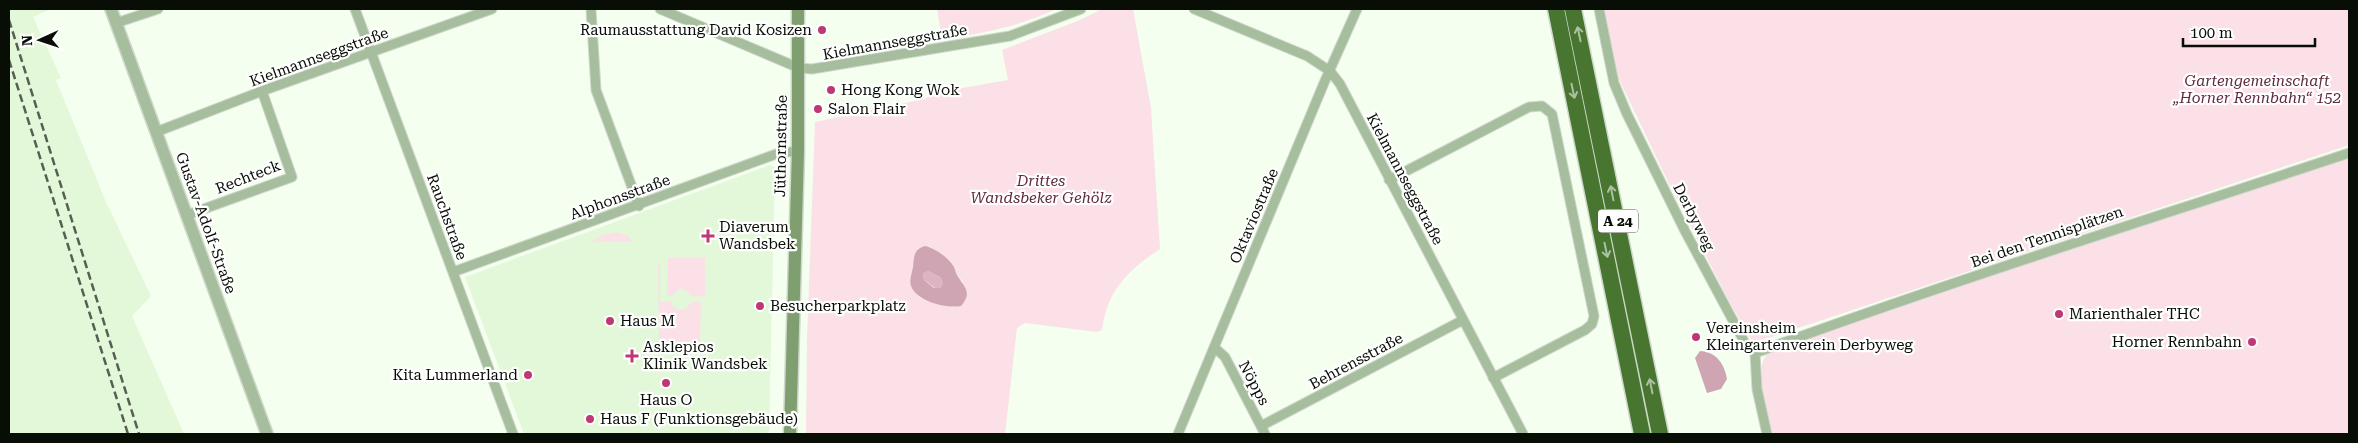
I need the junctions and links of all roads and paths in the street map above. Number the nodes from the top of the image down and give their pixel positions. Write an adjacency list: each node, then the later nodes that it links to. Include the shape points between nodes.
1 (111, 9): 14 (street, Gustav-Adolf-Straße)
2 (158, 9): 14 (street)
3 (355, 9): 15 (street, Rauchstraße)
4 (492, 9): 15 (street, Kielmannseggstraße)
5 (591, 9): 23 (street, via 596,90)
6 (660, 9): 16 (street, Kielmannseggstraße)
7 (798, 9): 16 (main road, Jüthornstraße)
8 (1081, 9): 16 (street, Kielmannseggstraße, via 1010,36 822,69)
9 (1194, 9): 17 (street, Kielmannseggstraße, via 1307,56)
10 (1357, 9): 17 (street, Oktaviostraße)
11 (1556, 9): 36 (highway, A 24, one-way to 36)
12 (1573, 9): 37 (highway, A 24, one-way to 12)
13 (1599, 9): 28 (street, Derbyweg, via 1614,83 1627,114 1694,248 1745,343)
14 (116, 23): 19 (street, Gustav-Adolf-Straße)
15 (372, 53): 18 (street, Kielmannseggstraße); 25 (street, Rauchstraße)
16 (799, 68): 20 (main road, Jüthornstraße)
17 (1330, 71): 22 (street, Kielmannseggstraße, via 1340,84); 27 (street, Oktaviostraße)
18 (262, 91): 19 (street, Kielmannseggstraße); 24 (street, Rechteck, via 292,177)
19 (156, 132): 24 (street, Gustav-Adolf-Straße)
20 (798, 151): 23 (street, Alphonsstraße, via 779,153); 33 (main road, Jüthornstraße)
21 (2349, 153): 28 (street, Bei den Tennisplätzen)
22 (1389, 180): 26 (street, Kielmannseggstraße); 29 (street, via 1529,107 1542,106 1552,114 1594,316 1592,324 1585,330)
23 (639, 206): 25 (street, Alphonsstraße)
24 (187, 215): 31 (street, Gustav-Adolf-Straße)
25 (453, 272): 32 (street, Rauchstraße)
26 (1463, 320): 29 (street, Kielmannseggstraße); 30 (street, Behrensstraße)
27 (1214, 348): 30 (street, Nöpps, via 1225,357); 34 (street, Oktaviostraße)
28 (1754, 352): 38 (street, via 1757,389)
29 (1493, 378): 35 (street, Kielmannseggstraße)
30 (1263, 430)
31 (266, 434)
32 (513, 434)
33 (790, 434)
34 (1178, 434)
35 (1523, 434)
36 (1642, 434)
37 (1660, 434)
38 (1767, 434)

